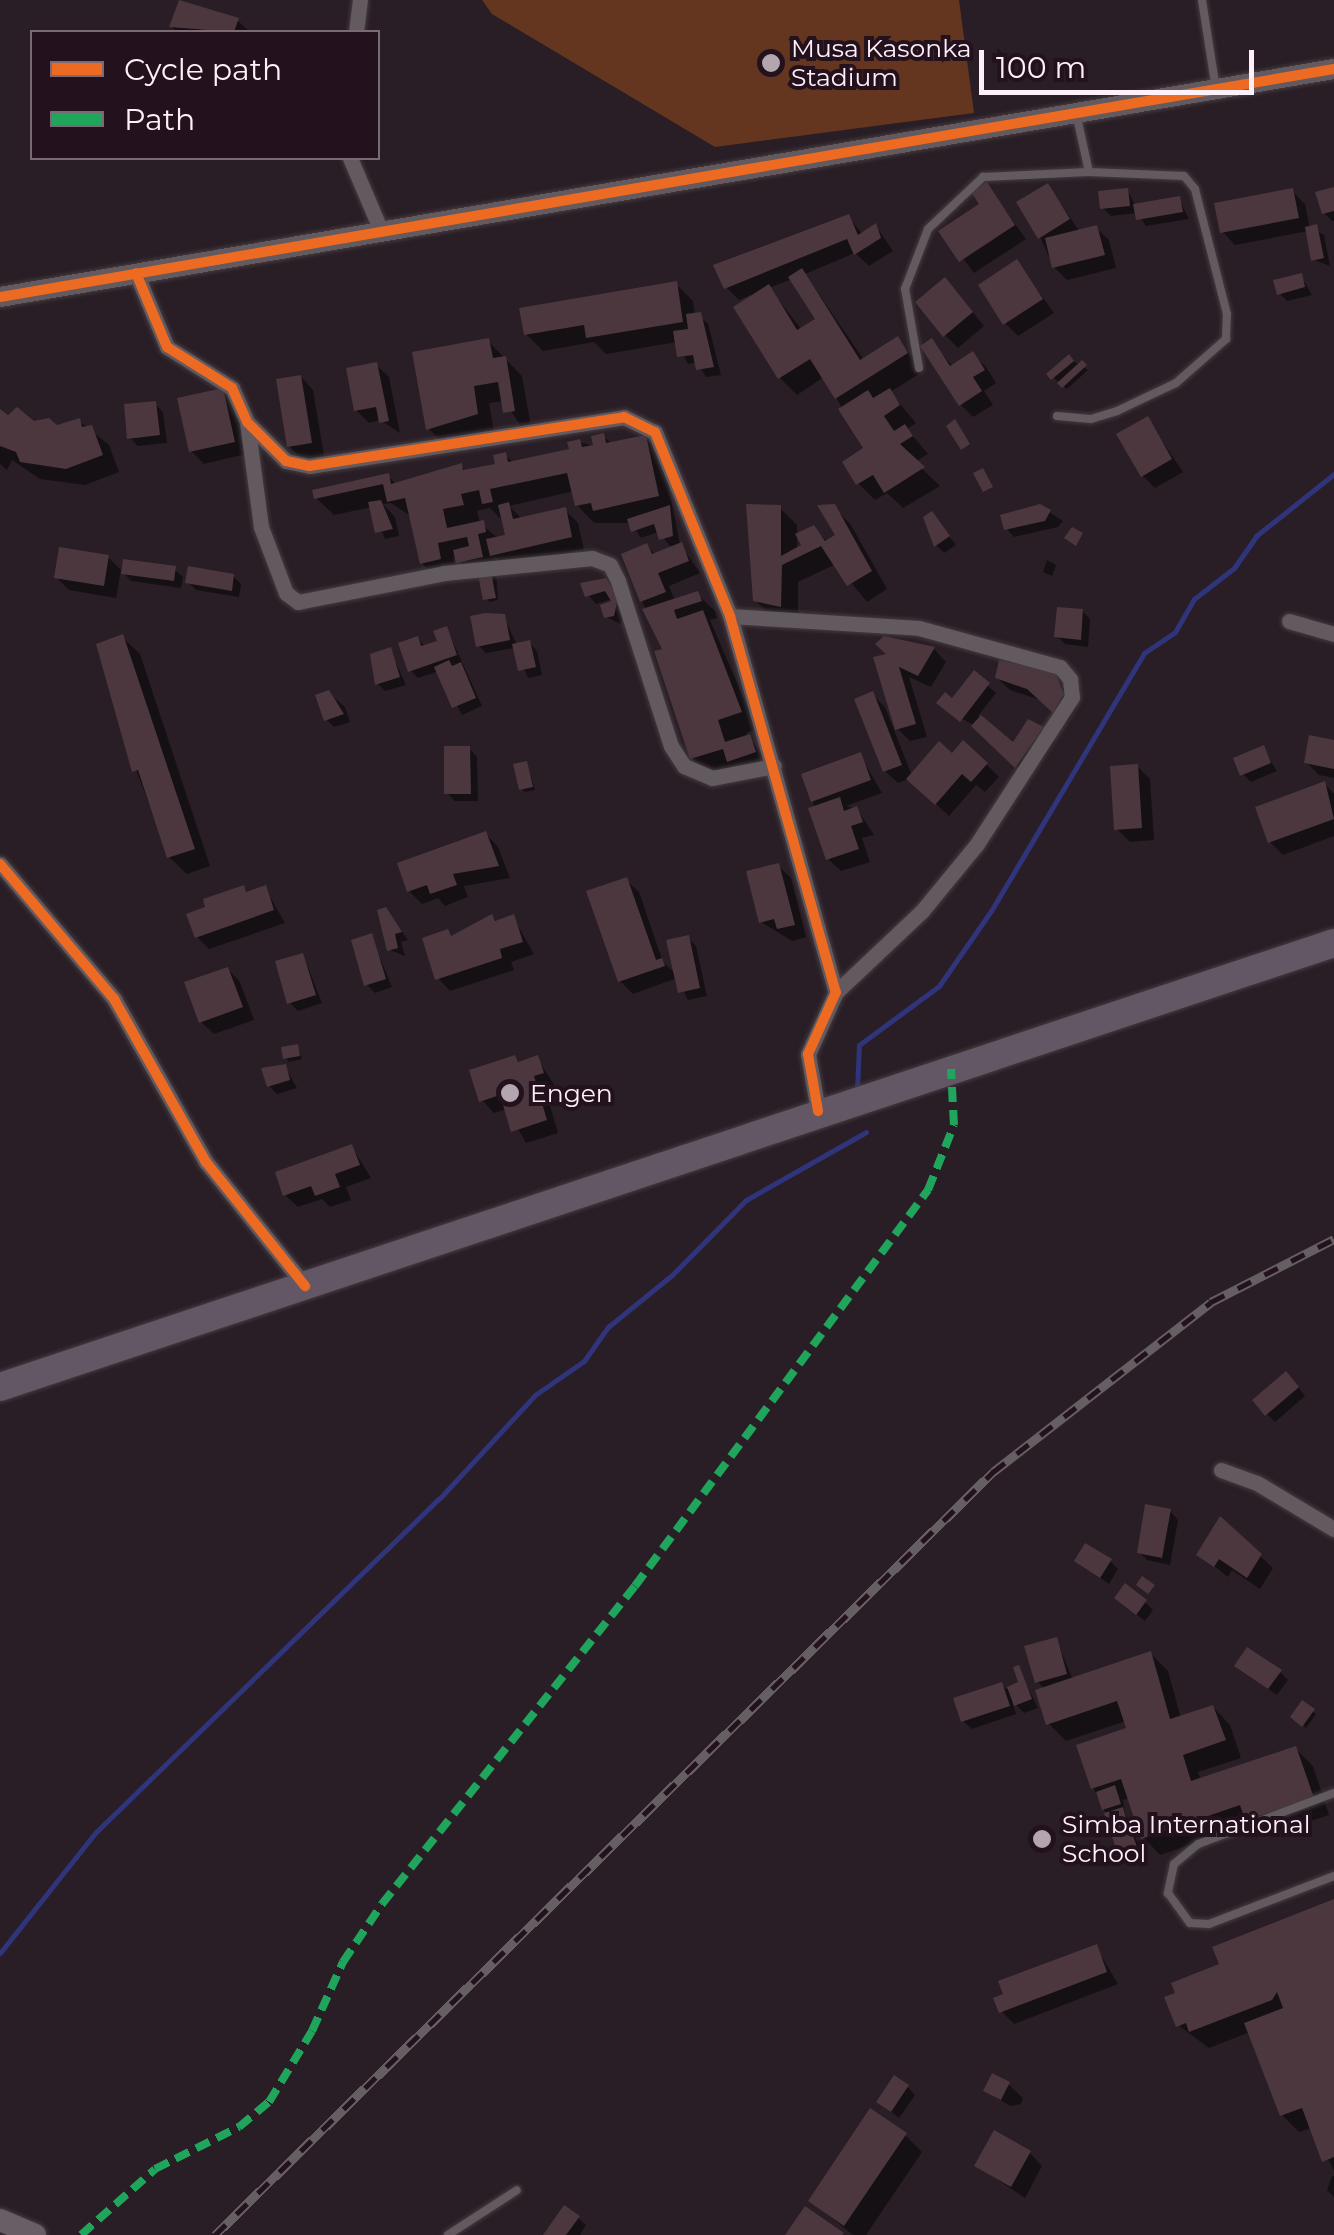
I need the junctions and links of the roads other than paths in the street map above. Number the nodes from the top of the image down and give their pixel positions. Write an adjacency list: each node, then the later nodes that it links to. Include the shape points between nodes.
1 (360, 0): 3 (street)
2 (1202, 0): 5 (lane)
3 (356, 30)
4 (1334, 69): 5 (street)
5 (1216, 89): 6 (street)
6 (1076, 113): 8 (lane); 9 (street)
7 (351, 160): 9 (street)
8 (1090, 172): 12 (lane, via 983,177 928,229 905,289); 13 (lane, via 1184,176 1195,189 1226,338 1176,383 1117,411 1091,419)
9 (382, 233): 10 (street)
10 (136, 273): 11 (street); 14 (street, via 167,347 232,388)
11 (0, 297)
12 (918, 368)
13 (1056, 416)
14 (247, 422): 15 (street, via 286,461 309,466 624,417 643,421 656,432); 18 (street, via 261,527 286,593 298,602 444,573 592,558 610,565 618,581 670,746 684,766 712,778)
15 (730, 616): 18 (street); 21 (street, via 919,628 1060,666 1070,680 1072,697 977,844 922,911)
16 (1289, 620): 17 (street)
17 (1334, 634)
18 (774, 766): 21 (street)
19 (0, 864): 23 (street, via 114,999 206,1162)
20 (1334, 943): 22 (highway)
21 (836, 992): 22 (street, via 808,1054)
22 (818, 1112): 23 (highway)
23 (305, 1286): 24 (highway)
24 (0, 1387)
25 (1221, 1470): 26 (street, via 1257,1483)
26 (1334, 1529)
27 (1334, 1794): 28 (lane, via 1198,1844 1174,1864 1168,1893 1190,1923 1209,1924)
28 (1334, 1876)
29 (517, 2190): 32 (lane)
30 (0, 2220): 31 (main road)
31 (35, 2235)
32 (448, 2235)

